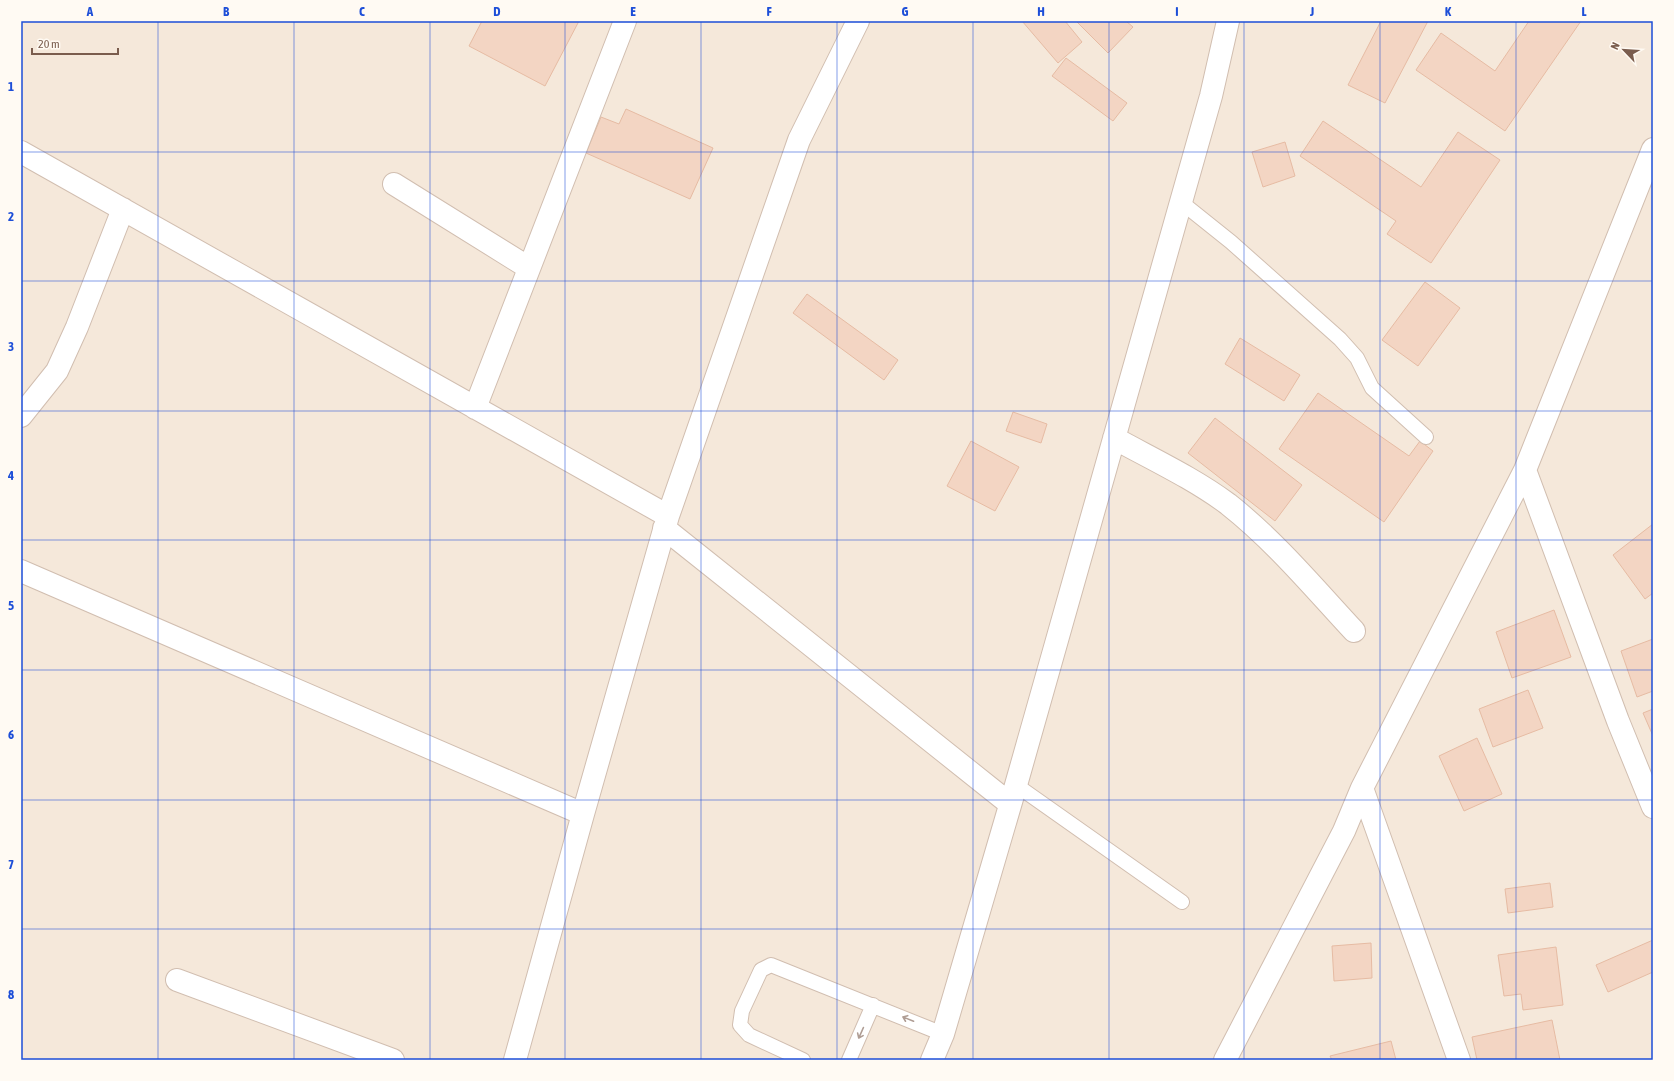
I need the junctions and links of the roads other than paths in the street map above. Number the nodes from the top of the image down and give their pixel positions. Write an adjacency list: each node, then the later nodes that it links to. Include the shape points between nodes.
1 (625, 21): 9 (street)
2 (858, 21): 15 (street, via 800,140)
3 (1228, 21): 7 (street, via 1211,96)
4 (1653, 149): 14 (street)
5 (21, 152): 8 (street)
6 (394, 184): 9 (street)
7 (1181, 202): 12 (lane, via 1231,242 1340,338 1357,358 1372,388); 13 (street)
8 (123, 209): 10 (street); 11 (street, via 57,371)
9 (529, 268): 10 (street)
10 (475, 408): 15 (street)
11 (21, 416)
12 (1426, 437)
13 (1114, 438): 17 (street, via 1187,478 1227,504 1267,537); 19 (street)
14 (1525, 470): 18 (street); 20 (street, via 1618,721)
15 (666, 522): 19 (street); 21 (street)
16 (21, 570): 21 (street)
17 (1354, 631)
18 (1362, 788): 31 (street, via 1344,831); 32 (street)
19 (1013, 795): 22 (lane); 25 (street)
20 (1653, 806)
21 (583, 814): 27 (street)
22 (1182, 902)
23 (177, 980): 26 (street)
24 (873, 1005): 25 (lane, one-way to 24); 28 (lane, via 771,965 761,970 742,1011 740,1025 750,1035); 29 (lane, one-way to 29)
25 (943, 1034): 30 (street)
26 (394, 1060)
27 (515, 1060)
28 (803, 1060)
29 (849, 1060)
30 (932, 1060)
31 (1225, 1060)
32 (1459, 1060)

